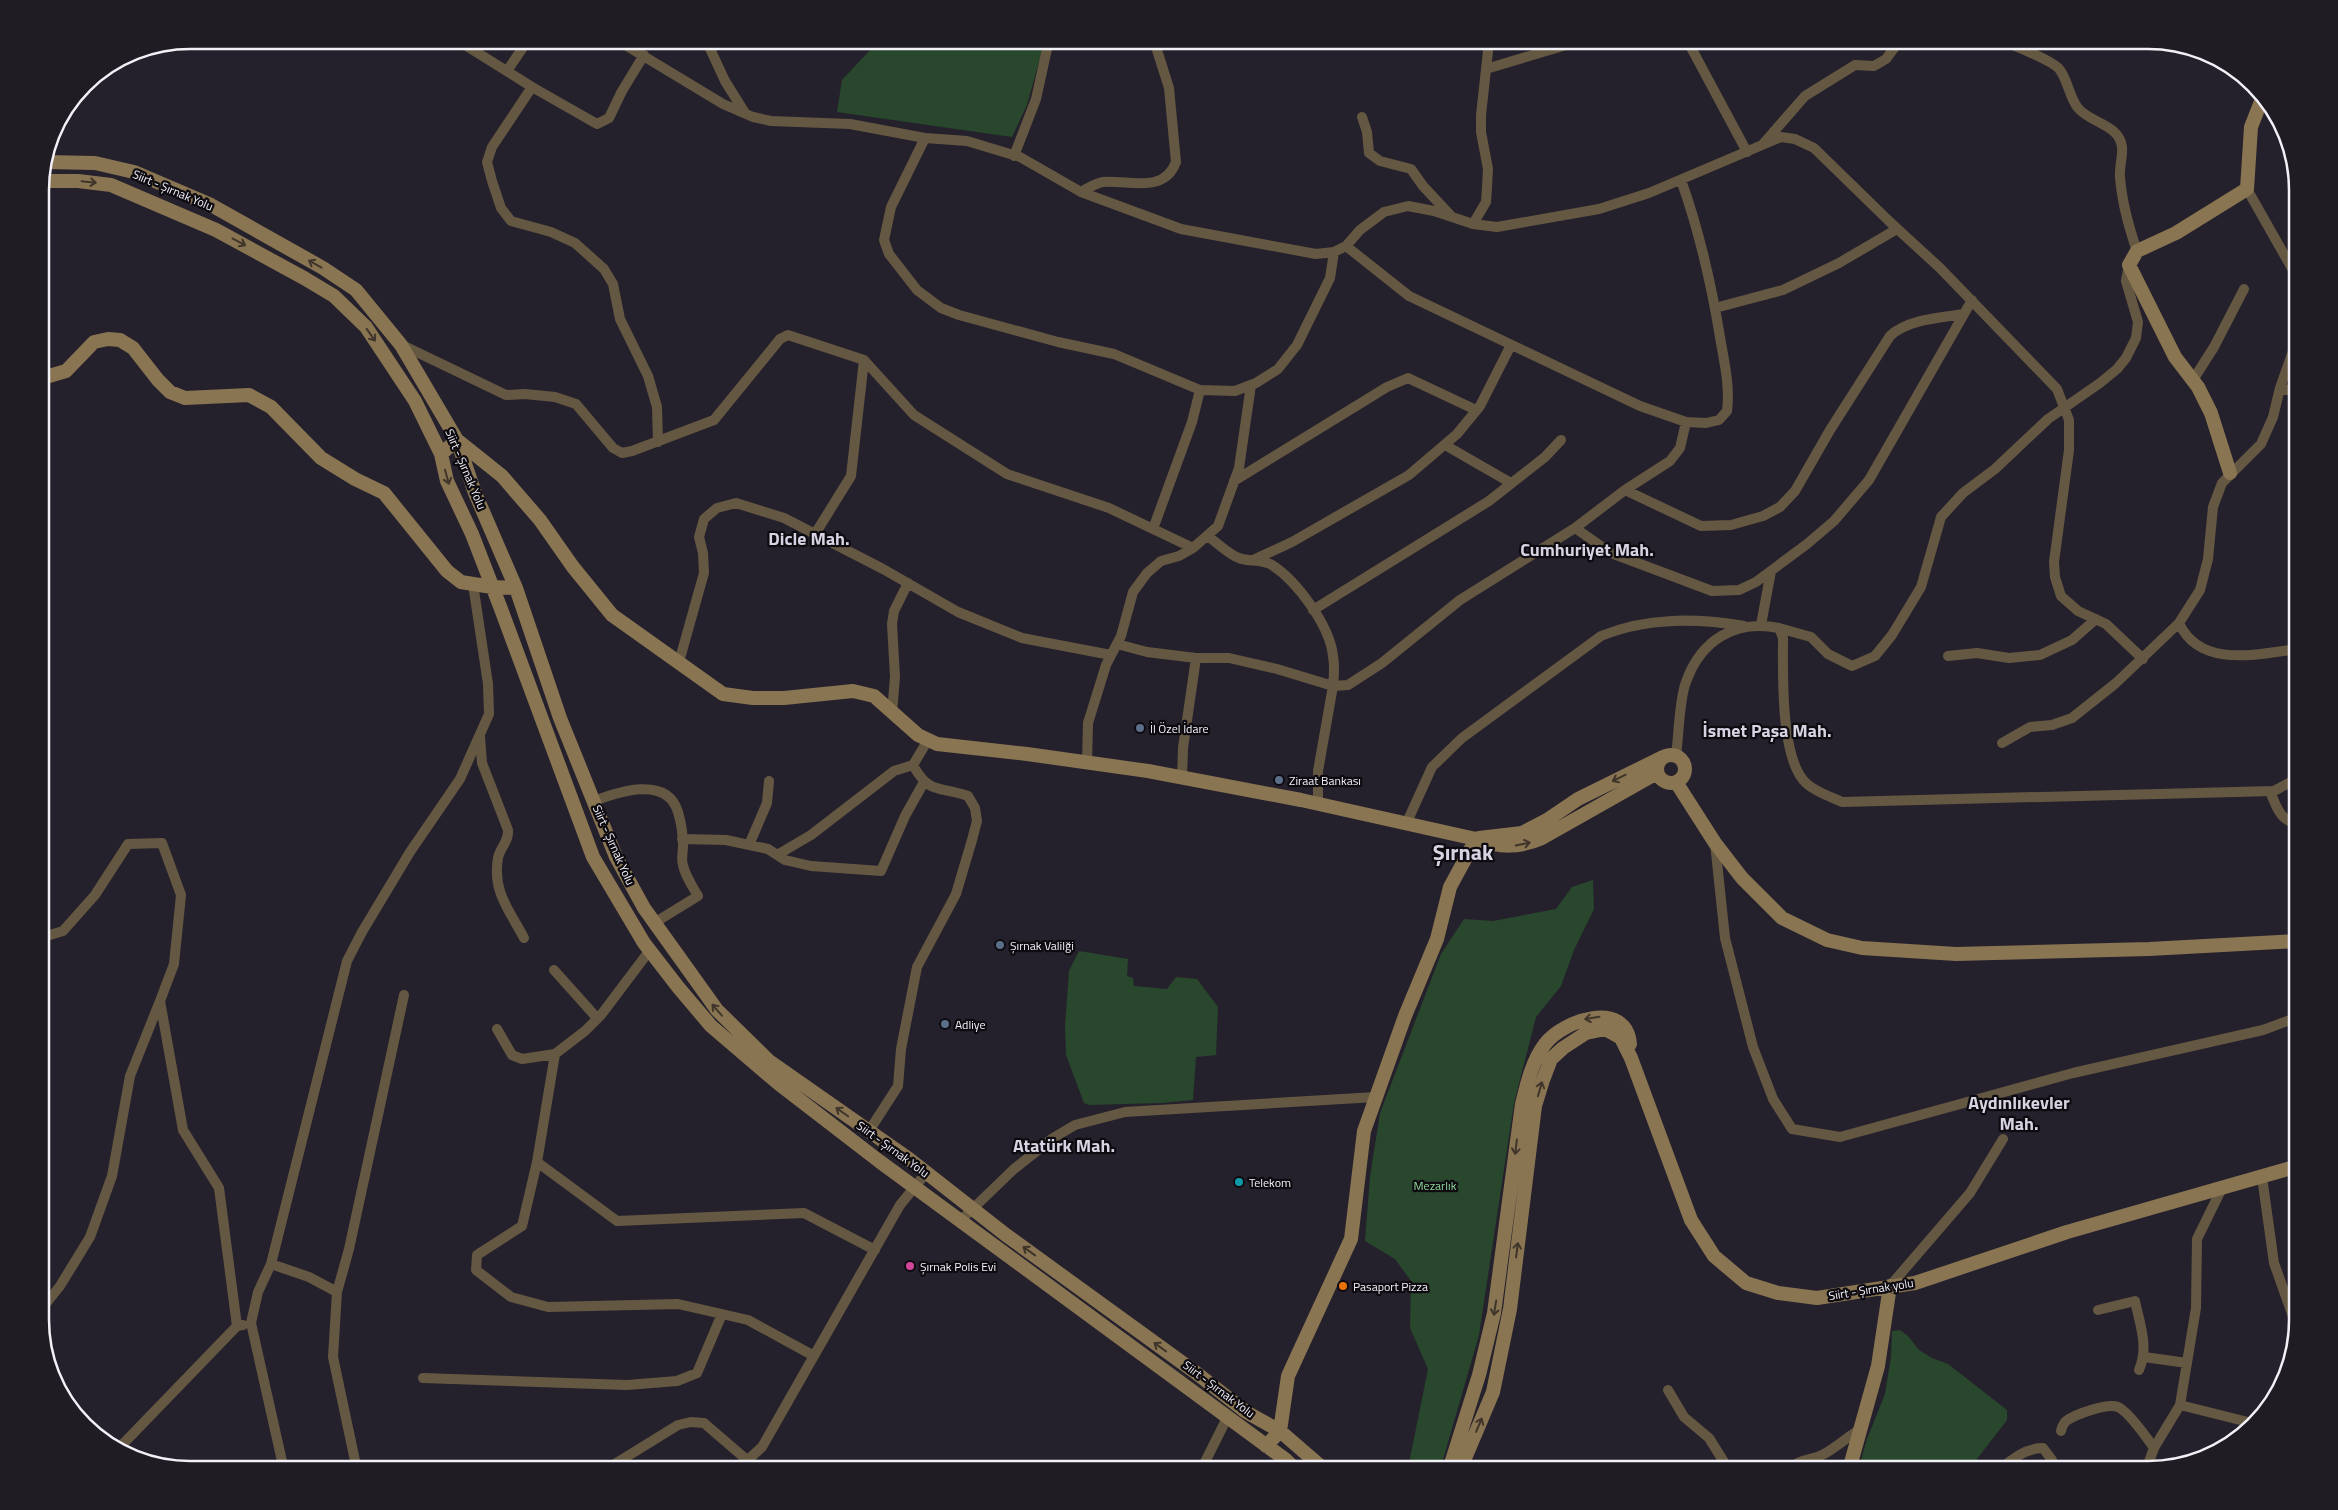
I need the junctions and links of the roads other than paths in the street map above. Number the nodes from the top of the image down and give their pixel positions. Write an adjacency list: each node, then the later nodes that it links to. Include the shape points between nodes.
1 (472, 49): 14 (street)
2 (522, 49): 14 (street)
3 (633, 49): 12 (street)
4 (712, 49): 17 (street, via 725,81)
5 (1047, 49): 22 (street, via 1036,99)
6 (1157, 49): 27 (street, via 1169,88 1176,162 1172,172 1157,182 1104,182)
7 (1487, 49): 13 (street)
8 (1553, 49): 13 (street)
9 (1691, 49): 21 (street)
10 (1893, 49): 20 (street, via 1886,59 1874,66 1856,65 1805,96)
11 (2022, 49): 32 (street, via 2060,68 2077,107 2092,119 2104,123 2118,138 2122,146 2120,176 2128,227)
12 (644, 55): 15 (street, via 609,118 597,124); 17 (street)
13 (1486, 69): 29 (street, via 1481,115 1488,169 1486,202)
14 (507, 71): 15 (street)
15 (532, 87): 55 (street, via 492,147 487,162 501,208 511,221 551,232 575,243 614,284 620,319 648,376 656,407)
16 (2260, 105): 26 (street, via 2251,127)
17 (745, 114): 19 (street, via 771,121 850,124)
18 (1362, 117): 28 (street, via 1369,153 1380,161 1411,169)
19 (925, 138): 22 (street, via 967,141); 48 (street, via 891,207 884,240 889,254 917,290 941,308 959,315 1114,354)
20 (1762, 145): 21 (street); 30 (street, via 1781,137 1795,139 1814,148)
21 (1747, 152): 24 (street)
22 (1014, 156): 27 (street)
23 (52, 162): 40 (street, Siirt - Şırnak Yolu, one-way to 23, via 356,290 211,205 134,172 94,163)
24 (1682, 180): 29 (street, via 1599,209 1497,227); 38 (street, via 1696,221)
25 (49, 181): 57 (street, Siirt - Şırnak Yolu, one-way to 57, via 111,185 216,230 334,296 366,327 392,365 415,401)
26 (2247, 189): 32 (street, via 2176,233); 34 (street)
27 (1081, 192): 33 (street, via 1181,229 1316,254)
28 (1452, 217): 29 (street); 31 (street, via 1408,206 1384,212 1360,230)
29 (1473, 224)
30 (1897, 229): 37 (street); 38 (street, via 1839,263 1783,290)
31 (1346, 246): 33 (street); 41 (street, via 1409,296)
32 (2137, 251): 35 (street)
33 (1334, 252): 46 (street, via 1330,278 1297,345 1278,368)
34 (2289, 263)
35 (2128, 265): 45 (street, via 2175,357); 50 (street, via 2126,281 2138,322 2132,349 2117,369)
36 (2244, 288): 45 (street)
37 (1972, 300): 39 (street); 50 (street, via 2057,389)
38 (1715, 308): 52 (street, via 1726,372 1727,412 1719,420)
39 (1964, 314): 61 (street, via 1898,328 1890,336 1795,491 1780,507 1763,516 1731,525 1701,526); 68 (street, via 1869,480 1834,521)
40 (400, 345): 53 (street, Siirt - Şırnak Yolu); 55 (street, via 506,395 555,397 576,404 613,448 622,453)
41 (1511, 345): 51 (street); 52 (street, via 1640,406)
42 (864, 360): 55 (street, via 788,334 780,339 714,420); 63 (street, via 914,414 1007,474 1109,508); 64 (street, via 851,476)
43 (2289, 362): 47 (street)
44 (49, 376): 70 (street, via 66,371 94,342 120,340 132,348 170,392 185,398 249,395 270,407 322,458 384,493 447,571 461,582)
45 (2193, 380): 58 (street, via 2211,413)
46 (1251, 385): 48 (street, via 1235,391); 59 (street, via 1239,468)
47 (2280, 388): 49 (street); 58 (street, via 2261,444)
48 (1200, 390): 63 (street, via 1192,422)
49 (2289, 390)
50 (2064, 408): 74 (street, via 2069,420 2069,450 2054,562 2055,578 2061,596 2078,611); 78 (street, via 1996,469 1963,493 1941,517 1922,587 1875,656 1852,666 1828,654 1811,637)
51 (1476, 410): 56 (street); 59 (street, via 1408,378)
52 (1686, 422): 61 (street, via 1680,448 1670,461)
53 (457, 440): 57 (street); 72 (street, Siirt - Şırnak Yolu, via 475,492); 85 (street, via 502,476 612,615)
54 (1562, 440): 60 (street)
55 (658, 442)
56 (1445, 444): 60 (street); 67 (street, via 1409,475 1292,542)
57 (441, 454): 71 (street, Siirt - Şırnak Yolu, one-way to 71, via 447,481)
58 (2230, 473): 75 (street, via 2222,483 2213,507 2208,559 2200,590)
59 (1234, 481): 65 (street, via 1218,526)
60 (1511, 483): 73 (street, via 1489,501)
61 (1625, 490): 62 (street)
62 (1575, 528): 68 (street, via 1610,553 1712,590 1739,590); 86 (street, via 1460,600 1382,663 1348,685)
63 (1153, 529): 66 (street)
64 (815, 534): 69 (street); 85 (street, via 784,518 736,503 717,508 704,519 699,536 704,573)
65 (1207, 536): 66 (street); 67 (street, via 1237,557)
66 (1193, 548): 79 (street, via 1160,561 1147,573 1133,592)
67 (1252, 561): 73 (street, via 1273,566 1296,587)
68 (1771, 571): 76 (street)
69 (908, 583): 81 (street, via 958,612 1022,638); 87 (street, via 892,624 895,677)
70 (473, 584): 71 (street); 88 (street, via 488,684 489,714)
71 (492, 587): 72 (street); 114 (street, Siirt - Şırnak Yolu, via 593,857)
72 (516, 588): 101 (street, Siirt - Şırnak Yolu, via 560,718)
73 (1313, 610): 86 (street, via 1327,634 1333,654)
74 (2096, 619): 82 (street, via 2072,640 2040,654 2009,658 1977,653); 84 (street, via 2106,624)
75 (2179, 623): 80 (street, via 2184,634 2204,649 2230,657); 84 (street)
76 (1761, 625): 77 (street); 78 (street)
77 (1744, 626): 91 (street, via 1706,646 1696,660 1685,684); 103 (street, via 1662,620 1625,626 1601,636 1462,738 1432,767)
78 (1779, 628): 100 (street, via 1783,638 1786,732 1790,756 1807,784 1842,802)
79 (1117, 644): 81 (street); 83 (street, via 1147,652)
80 (2289, 650)
81 (1111, 655): 92 (street, via 1088,723)
82 (1948, 656)
83 (1196, 658): 86 (street, via 1229,658 1277,668); 95 (street)
84 (2143, 659): 90 (street, via 2072,718 2052,725 2030,727)
85 (679, 662): 87 (street, via 723,694 784,698 853,691 874,696)
86 (1333, 686): 102 (street, via 1318,771)
87 (892, 713): 89 (street)
88 (480, 736): 112 (street, via 482,763 508,830 509,838 497,860 501,900); 135 (street, via 460,778 405,859 347,962)
89 (928, 740): 92 (street, via 937,744); 93 (street)
90 (2002, 743)
91 (1670, 756): 94 (street, via 1658,764); 98 (street, via 1683,760 1686,769); 106 (street, one-way to 106, via 1578,799 1522,833)
92 (1087, 763): 95 (street)
93 (912, 765): 97 (street); 109 (street, via 894,771 811,835)
94 (1658, 773): 98 (street, via 1663,780); 106 (street, one-way to 94, via 1500,846 1526,845)
95 (1182, 779): 102 (street)
96 (769, 781): 108 (street, via 767,803)
97 (924, 782): 109 (street, via 881,871 811,866); 124 (street, via 931,788 968,796 975,808 977,821 956,894 917,967 900,1049 898,1086)
98 (1676, 782): 107 (street)
99 (2289, 783): 100 (street)
100 (2270, 791): 104 (street, via 2279,812)
101 (594, 801): 105 (street, via 616,793 657,790 678,810); 110 (street, Siirt - Şırnak Yolu, via 616,857)
102 (1318, 804): 103 (street)
103 (1407, 822): 106 (street)
104 (2289, 822)
105 (682, 838): 108 (street, via 726,840); 110 (street, via 683,865 698,896)
106 (1476, 839): 123 (street, via 1450,887 1437,939)
107 (1715, 843): 113 (street, via 1742,878 1782,918 1827,940 1862,948 1918,953 2021,953); 119 (street, via 1725,938 1753,1047 1773,1099 1792,1129 1840,1137 2073,1073 2263,1030)
108 (749, 845): 109 (street, via 768,849)
109 (777, 855)
110 (654, 923): 124 (street, Siirt - Şırnak Yolu, one-way to 110, via 769,1061 717,1010)
111 (49, 935): 117 (street, via 63,931 95,895 128,844 162,843 181,896 174,964)
112 (524, 938)
113 (2289, 941)
114 (650, 950): 118 (street); 130 (street, Siirt - Şırnak Yolu, via 711,1026 779,1084)
115 (554, 970): 118 (street)
116 (404, 995): 137 (street)
117 (160, 1001): 138 (street, via 130,1076 112,1176 90,1237); 143 (street, via 183,1130 220,1188)
118 (597, 1018): 121 (street, via 586,1031)
119 (2289, 1020)
120 (497, 1029): 121 (street, via 512,1055 522,1058)
121 (555, 1054): 126 (street)
122 (1631, 1058): 136 (street, Siirt - Şırnak yolu, via 1691,1220 1714,1256 1746,1282 1778,1293 1817,1298); 166 (street, one-way to 166, via 1630,1040 1624,1029 1618,1023 1595,1016 1576,1022 1556,1034 1536,1060 1522,1104 1494,1313 1479,1375); 167 (street, one-way to 122, via 1493,1392 1510,1309 1535,1106 1551,1059 1586,1033 1605,1029 1621,1038)
123 (1376, 1098): 132 (street, via 1125,1112 1075,1124 1014,1169); 154 (street, via 1364,1130 1351,1239 1288,1376)
124 (869, 1131): 128 (street, Siirt - Şırnak Yolu)
125 (2003, 1139): 136 (street, via 1970,1193)
126 (537, 1162): 134 (street, via 617,1221 804,1213); 141 (street, via 522,1226 477,1255 476,1270 511,1297 548,1308 678,1304)
127 (2289, 1169): 129 (street, Siirt - Şırnak yolu)
128 (927, 1172): 130 (street); 132 (street, Siirt - Şırnak Yolu)
129 (2262, 1177): 131 (street, Siirt - Şırnak yolu); 139 (street, via 2274,1263)
130 (914, 1186): 133 (street, Siirt - Şırnak Yolu); 134 (street)
131 (2222, 1188): 136 (street, Siirt - Şırnak yolu, via 2067,1232 1915,1283); 146 (street, via 2197,1239 2196,1308)
132 (972, 1208): 133 (street); 154 (street, Siirt - Şırnak Yolu, one-way to 132, via 1246,1412)
133 (961, 1220): 151 (street, Siirt - Şırnak Yolu)
134 (875, 1250): 144 (street)
135 (271, 1264): 137 (street, via 309,1277); 142 (street, via 258,1292)
136 (1890, 1286): 153 (street, via 1878,1366)
137 (337, 1292): 161 (street, via 333,1356)
138 (49, 1300)
139 (2289, 1305)
140 (2098, 1310): 145 (street, via 2135,1301 2142,1326)
141 (722, 1314): 144 (street, via 748,1320); 148 (street, via 697,1373 677,1381 627,1385)
142 (251, 1323): 143 (street); 160 (street)
143 (237, 1326): 156 (street)
144 (814, 1356): 159 (street, via 762,1447)
145 (2144, 1358): 146 (street); 147 (street)
146 (2187, 1363): 150 (street)
147 (2138, 1370)
148 (423, 1378)
149 (1668, 1390): 168 (street, via 1684,1416 1709,1438)
150 (2180, 1404): 152 (street); 158 (street)
151 (1228, 1418): 157 (street, Siirt - Şırnak Yolu); 163 (street)
152 (2246, 1421)
153 (1862, 1428): 169 (street, via 1820,1456); 170 (street)
154 (1280, 1431): 157 (street); 165 (street, Siirt - Şırnak Yolu)
155 (2060, 1431): 158 (street, via 2064,1423 2087,1412 2117,1407)
156 (125, 1445)
157 (1266, 1446): 164 (street, Siirt - Şırnak Yolu)
158 (2154, 1448): 173 (street)
159 (747, 1460): 162 (street, via 704,1423 691,1422 678,1425)
160 (282, 1461)
161 (355, 1461)
162 (620, 1461)
163 (1205, 1461)
164 (1287, 1461)
165 (1315, 1461)
166 (1452, 1461)
167 (1464, 1461)
168 (1724, 1461)
169 (1799, 1461)
170 (1852, 1461)
171 (2010, 1461): 172 (street, via 2035,1448 2043,1448)
172 (2052, 1461)
173 (2149, 1461)

